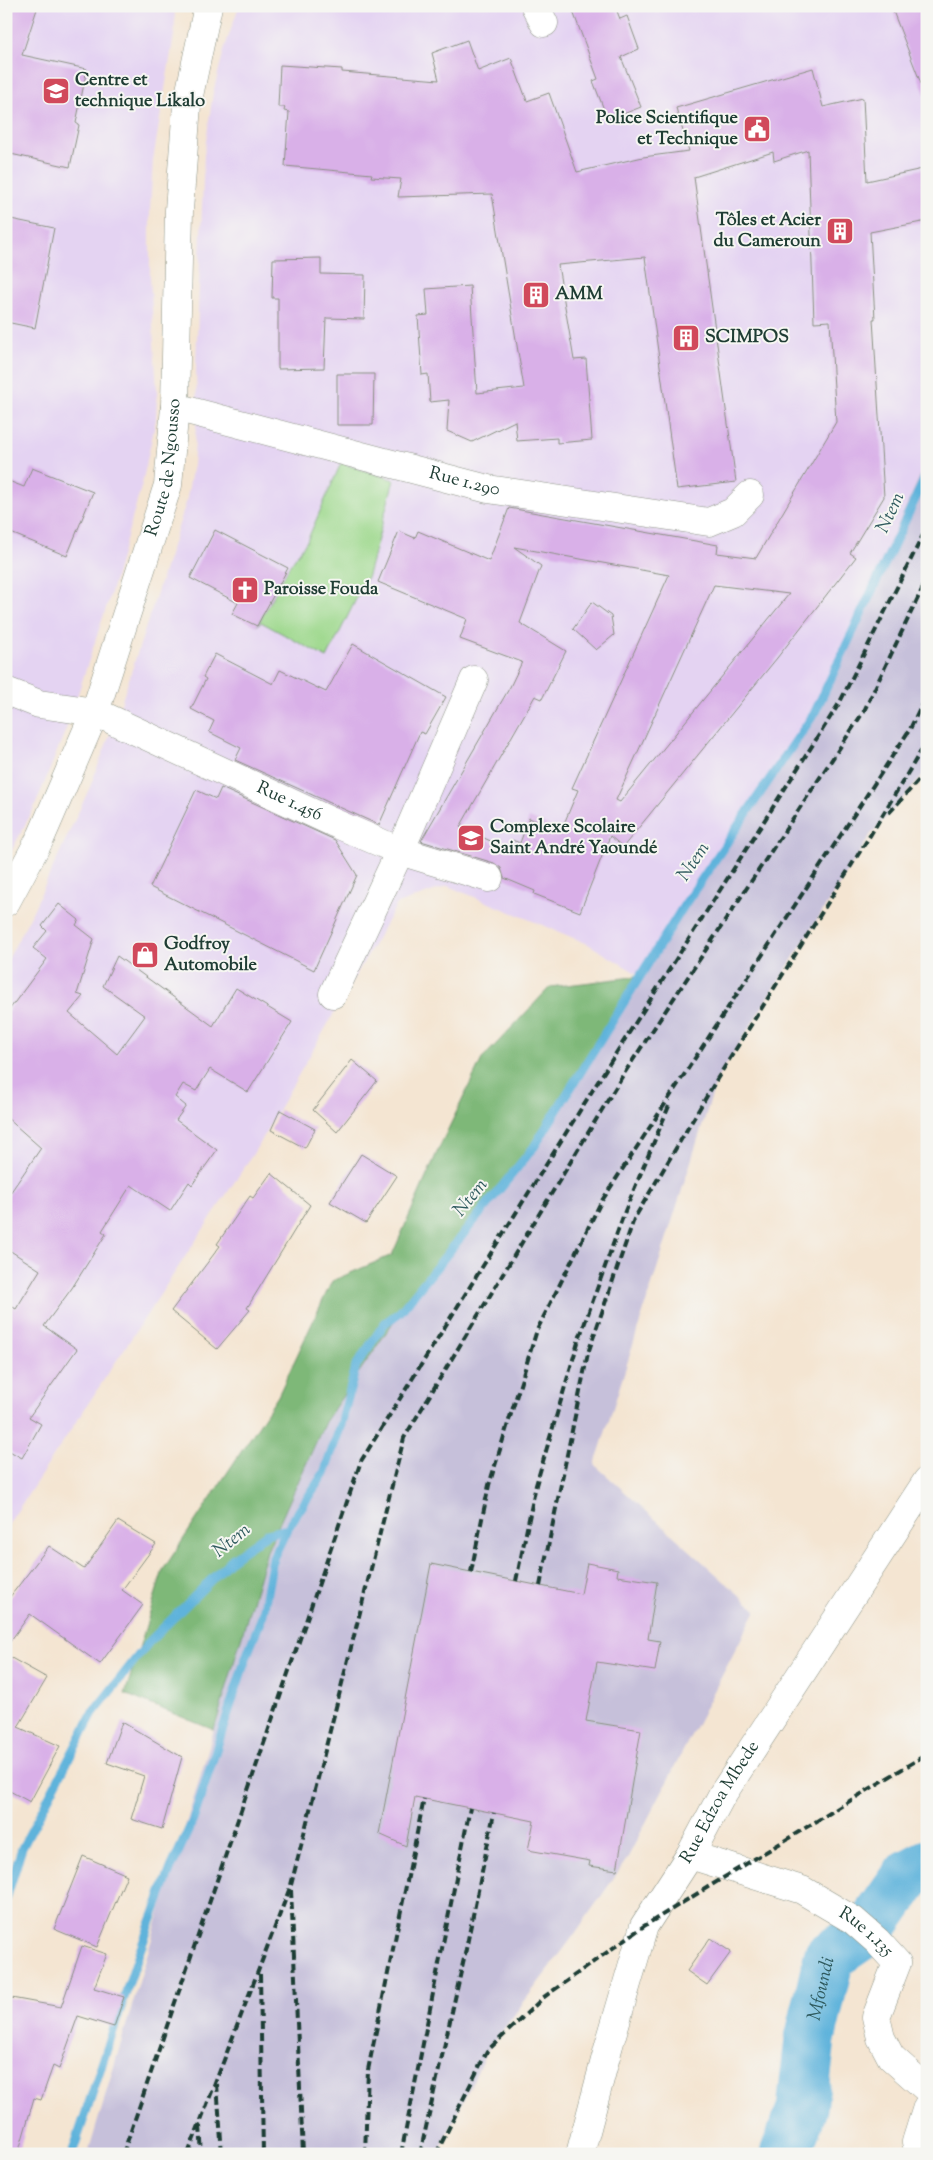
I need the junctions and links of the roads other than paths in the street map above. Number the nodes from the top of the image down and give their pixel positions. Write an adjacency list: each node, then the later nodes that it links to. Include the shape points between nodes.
1 (208, 6): 2 (street, Route de Ngousso, via 188,106 179,210)
2 (175, 407): 3 (street, Rue 1.290, via 497,490 709,522 733,512); 6 (street, Route de Ngousso, via 168,485)
3 (750, 495)
4 (474, 680): 7 (street)
5 (6, 690): 6 (street, Rue 1.456, via 38,704)
6 (95, 712): 7 (street, Rue 1.456, via 332,822); 9 (street, Route de Ngousso, via 41,837)
7 (400, 850): 8 (street, Rue 1.456); 10 (street)
8 (490, 878)
9 (6, 902)
10 (333, 994)
11 (927, 1481): 12 (street, Rue Edzoa Mbede, via 722,1795)
12 (690, 1855): 13 (street, Rue 1.135, via 802,1890 853,1920 877,1941 897,1963 876,2017 881,2038 891,2057); 15 (street, Rue Edzoa Mbede, via 644,1926)
13 (927, 2089)
14 (927, 2107): 16 (street, via 916,2142)
15 (580, 2154)
16 (920, 2154)

